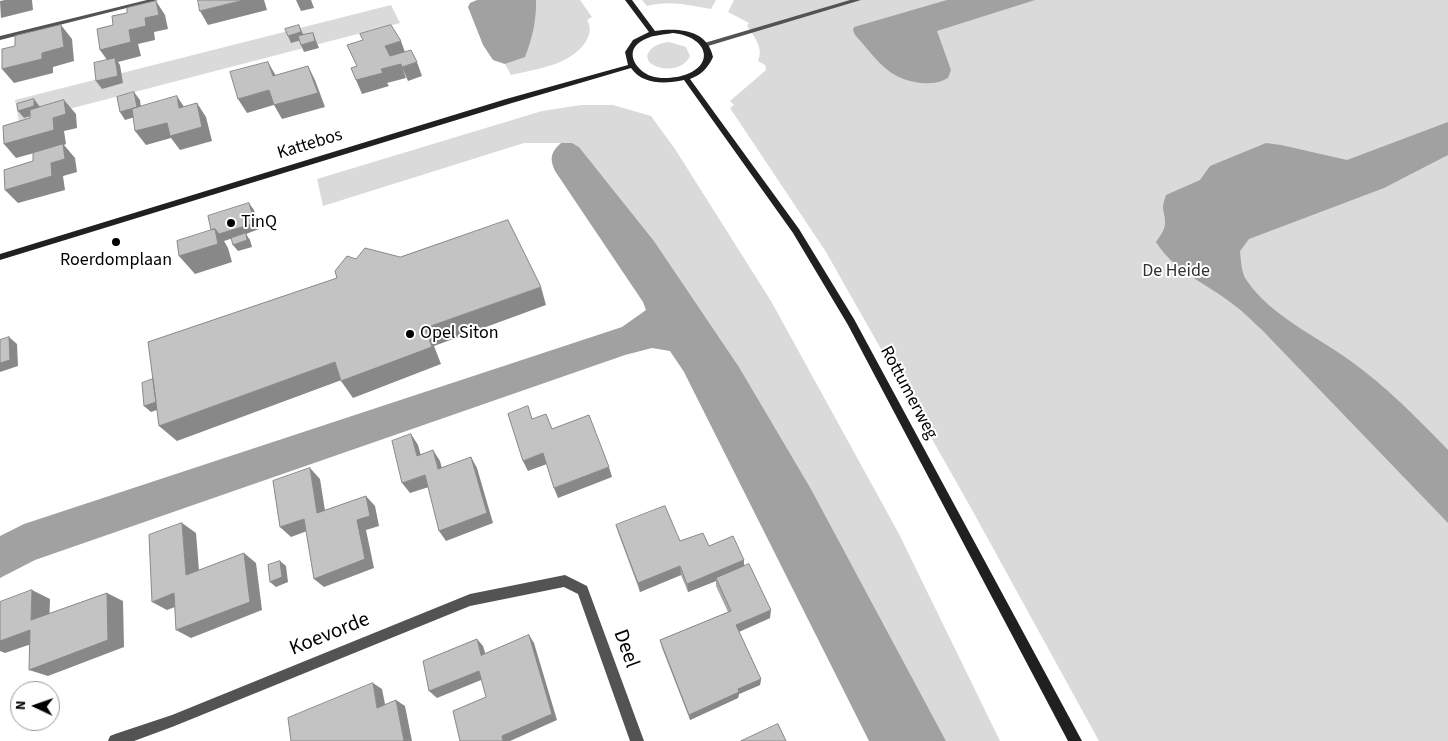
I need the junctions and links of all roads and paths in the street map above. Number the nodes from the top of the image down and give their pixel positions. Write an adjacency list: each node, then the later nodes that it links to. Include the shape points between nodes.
1 (155, 0): 5 (street)
2 (628, 0): 4 (main road)
3 (858, 0): 6 (street)
4 (653, 33): 6 (main road, via 680,31); 7 (main road, via 642,37 631,47 628,58)
5 (0, 38)
6 (706, 44): 8 (main road, via 708,61 697,73)
7 (631, 66): 8 (main road, via 653,79); 9 (main road, Kattebos)
8 (686, 78): 13 (main road, Rottumerweg, via 796,231 851,322)
9 (0, 257)
10 (565, 582): 11 (street, Koevorde, via 470,600 181,718); 12 (street, Deel, via 583,590)
11 (115, 741)
12 (637, 741)
13 (1075, 741)

